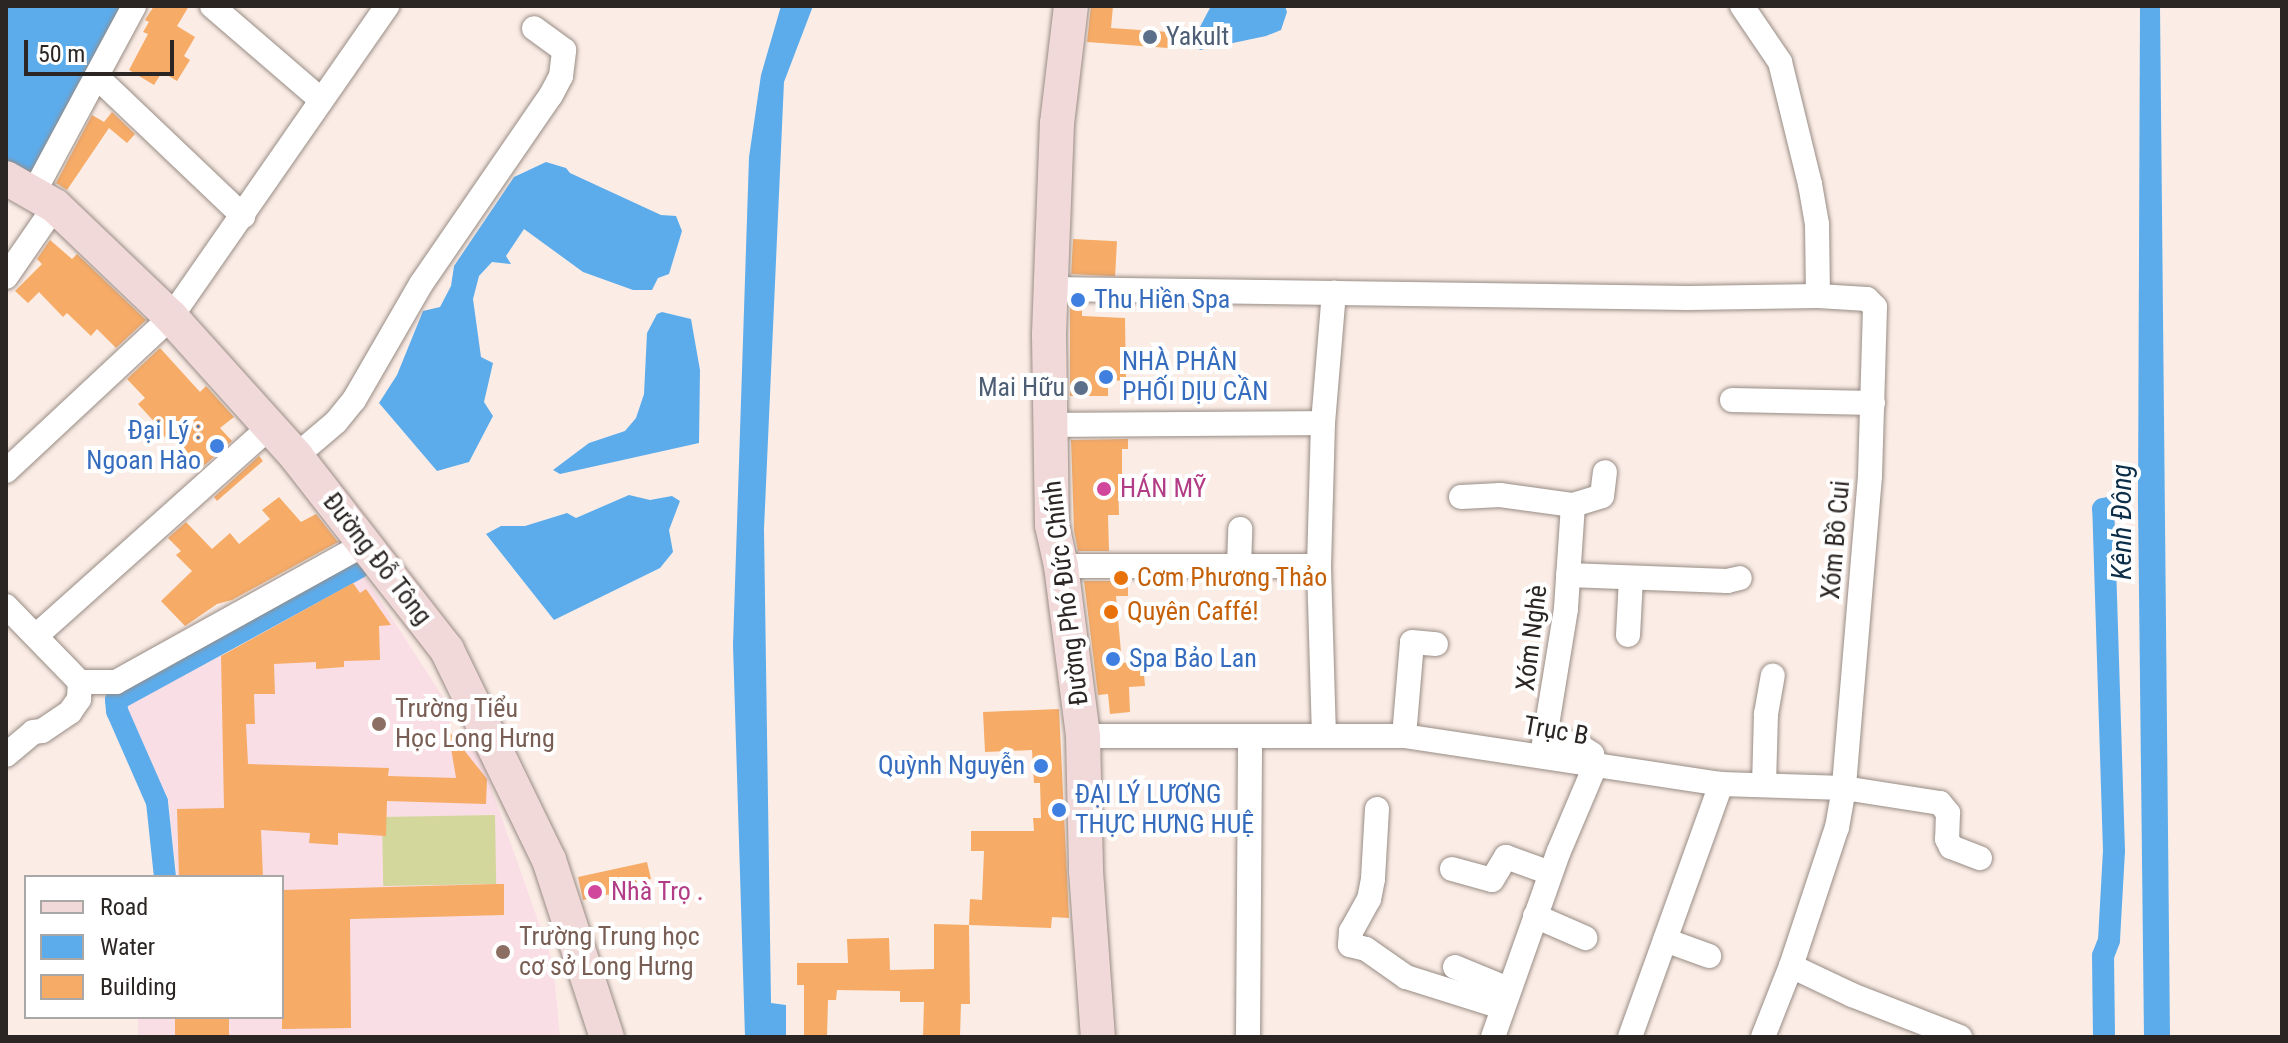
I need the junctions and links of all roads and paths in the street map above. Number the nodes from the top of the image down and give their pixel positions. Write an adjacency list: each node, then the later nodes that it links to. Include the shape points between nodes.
1 (134, 6): 7 (street)
2 (212, 6): 8 (street)
3 (387, 6): 8 (street)
4 (1071, 6): 12 (main road, Đường Phó Đức Chính, via 1057,123)
5 (1742, 6): 14 (street, via 1780,62 1817,224)
6 (534, 28): 21 (street, via 564,50 561,76 551,95 421,284 354,400)
7 (97, 77): 9 (street); 10 (street)
8 (320, 99): 10 (street)
9 (32, 192): 11 (street); 15 (main road, Đường Đỗ Tông)
10 (243, 216): 15 (street)
11 (6, 277)
12 (1051, 289): 13 (street); 19 (main road, Đường Phó Đức Chính)
13 (1334, 292): 14 (street); 18 (street)
14 (1818, 296): 17 (street, Xóm Bồ Cui, via 1867,299 1875,307)
15 (171, 317): 20 (main road, Đường Đỗ Tông); 22 (street)
16 (1732, 400): 17 (street)
17 (1873, 403): 49 (street, Xóm Bồ Cui)
18 (1323, 423): 19 (street); 30 (street)
19 (1051, 425): 28 (main road, Đường Phó Đức Chính, via 1052,525)
20 (271, 426): 21 (main road, Đường Đỗ Tông); 35 (street)
21 (296, 456): 27 (main road, Đường Đỗ Tông)
22 (6, 471)
23 (1605, 472): 25 (street, via 1602,496)
24 (1461, 497): 25 (street, via 1500,495)
25 (1573, 505): 31 (street, Xóm Nghè)
26 (1240, 529): 29 (street)
27 (367, 543): 39 (street, via 116,682); 61 (main road, Đường Đỗ Tông, via 447,650 549,860)
28 (1061, 566): 29 (street); 40 (main road, Đường Phó Đức Chính)
29 (1239, 566): 30 (street)
30 (1319, 566): 41 (street)
31 (1568, 575): 32 (street, Xóm Nghè); 44 (street, Xóm Nghè)
32 (1631, 578): 33 (street, Xóm Nghè); 36 (street)
33 (1740, 578)
34 (6, 606): 35 (street)
35 (37, 635): 39 (street)
36 (1628, 635)
37 (1436, 644): 42 (street, via 1412,642)
38 (1773, 676): 48 (street)
39 (80, 682): 45 (street, via 79,699 70,712 33,732)
40 (1083, 736): 43 (street, Trục B); 62 (main road, Đường Phó Đức Chính)
41 (1324, 736): 42 (street, Trục B); 43 (street, Trục B)
42 (1404, 736): 44 (street, Trục B)
43 (1250, 737): 63 (street)
44 (1544, 747): 46 (street, Trục B)
45 (6, 755)
46 (1595, 766): 47 (street, Trục B); 53 (street)
47 (1721, 784): 48 (street, Trục B); 56 (street)
48 (1764, 785): 49 (street, Trục B)
49 (1844, 788): 51 (street, Trục B, via 1940,803 1948,813 1951,847); 58 (street, Xóm Bồ Cui, via 1837,827)
50 (1377, 809): 60 (street, via 1371,889 1350,945 1366,949 1406,977)
51 (1980, 858)
52 (1452, 869): 53 (street, via 1492,880 1506,857)
53 (1550, 873): 54 (street)
54 (1535, 916): 55 (street); 60 (street)
55 (1585, 938)
56 (1665, 940): 57 (street); 65 (street)
57 (1709, 956)
58 (1791, 966): 66 (street, Xóm Bồ Cui); 67 (street)
59 (1455, 967): 60 (street)
60 (1505, 998): 64 (street)
61 (607, 1037)
62 (1098, 1037)
63 (1248, 1037)
64 (1493, 1037)
65 (1630, 1037)
66 (1763, 1037)
67 (1960, 1037)

